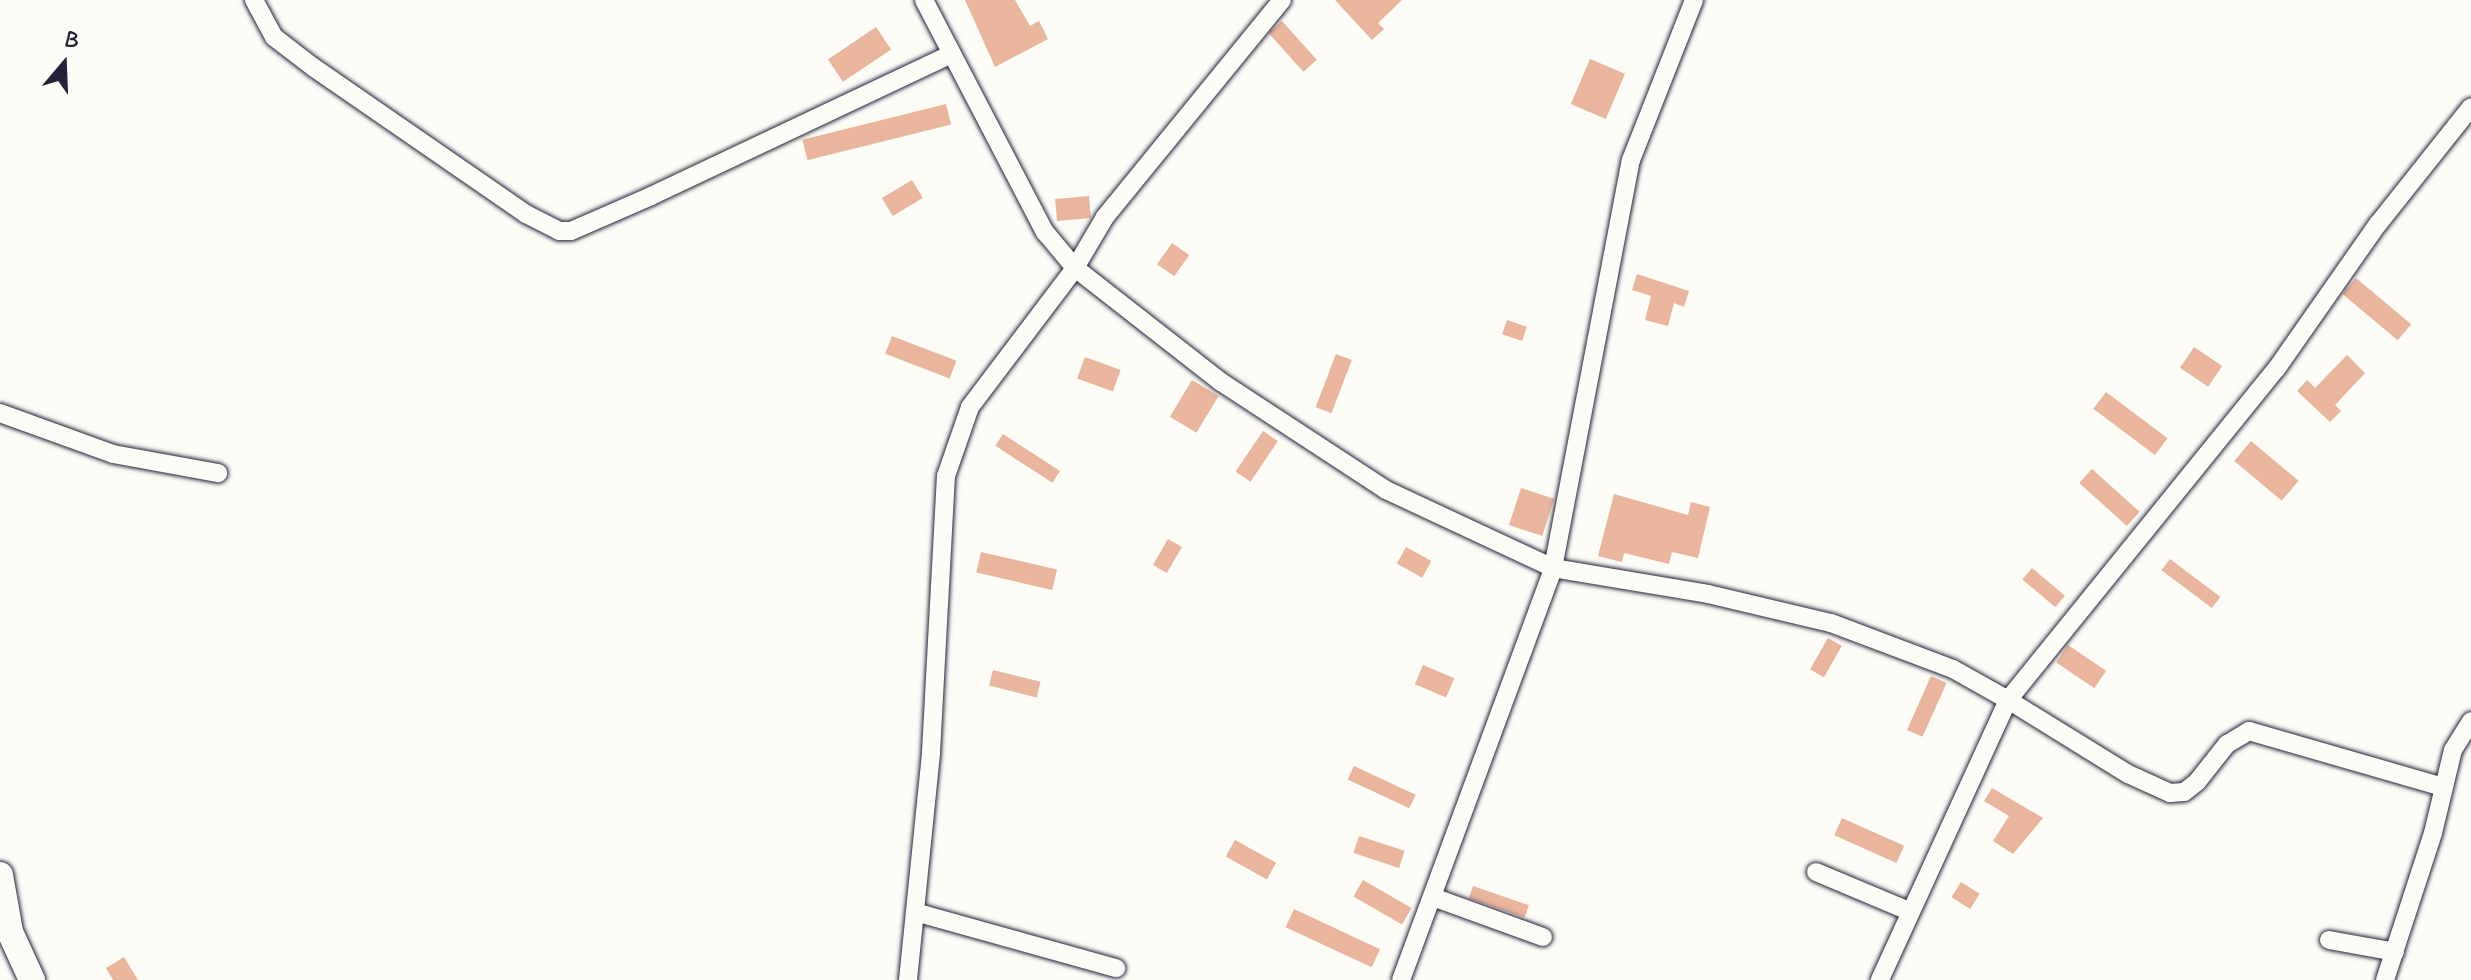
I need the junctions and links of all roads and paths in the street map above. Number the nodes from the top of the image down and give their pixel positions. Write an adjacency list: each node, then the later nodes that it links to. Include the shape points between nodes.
1 (254, 0): 5 (street, via 274,37 313,67 526,214 559,231 571,231 651,196)
2 (924, 0): 5 (street)
3 (1694, 0): 10 (street, via 1631,160)
4 (1278, 1): 7 (street, via 1105,217)
5 (951, 54): 7 (street, via 1045,232)
6 (2471, 107): 11 (street, via 2378,224 2277,368)
7 (1075, 268): 10 (street, via 1221,382 1386,490); 18 (street, via 970,407 946,476 931,752)
8 (0, 413): 9 (street, via 113,454)
9 (218, 473)
10 (1553, 568): 11 (street, via 1708,594 1831,623 1953,669); 16 (street)
11 (2008, 700): 13 (street, via 2128,774 2170,793 2191,787 2227,744 2249,731); 17 (street)
12 (2471, 721): 13 (street, via 2453,750)
13 (2443, 787): 21 (street)
14 (1816, 872): 17 (street)
15 (0, 875): 23 (main road, via 10,932)
16 (1433, 897): 19 (street); 25 (street)
17 (1909, 911): 26 (street)
18 (915, 912): 22 (street); 24 (street)
19 (1543, 937)
20 (2329, 940): 21 (street)
21 (2395, 952): 27 (street)
22 (1116, 968)
23 (32, 980)
24 (908, 980)
25 (1401, 980)
26 (1880, 980)
27 (2385, 980)

